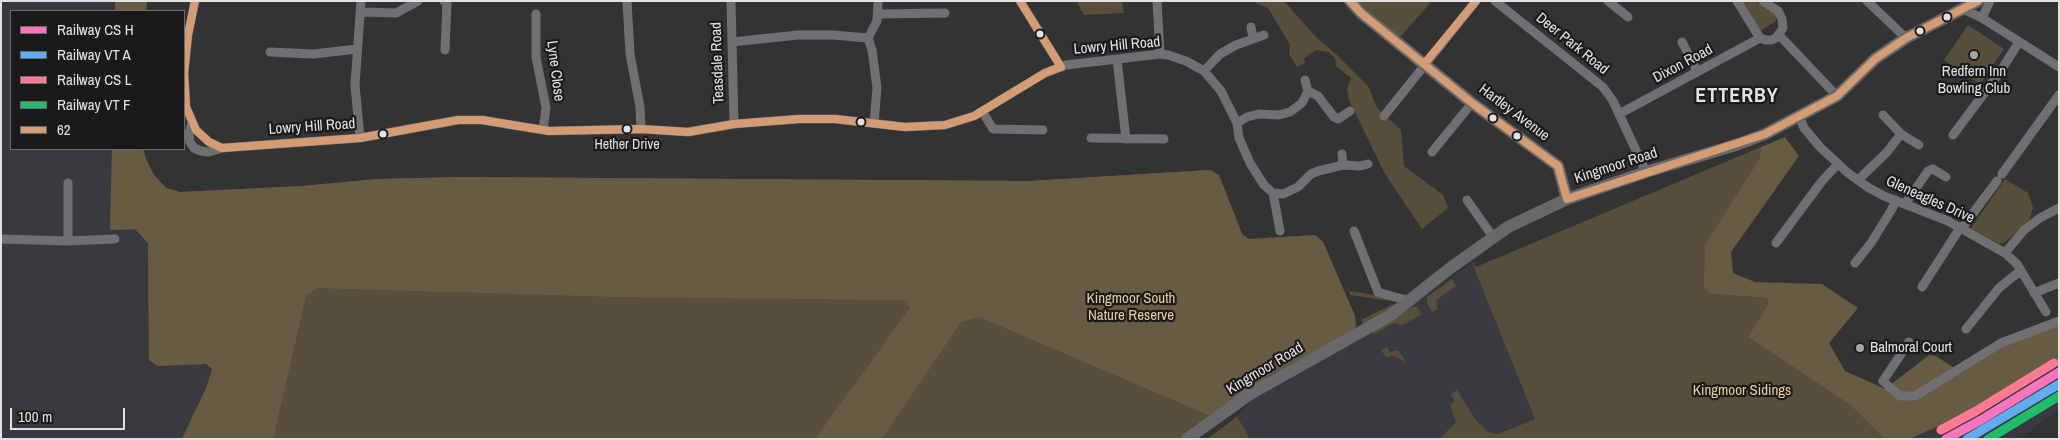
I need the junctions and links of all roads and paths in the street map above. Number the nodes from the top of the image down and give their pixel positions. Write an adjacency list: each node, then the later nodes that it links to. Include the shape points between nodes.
1 (195, 1): 43 (street)
2 (361, 1): 21 (street)
3 (418, 1): 19 (street)
4 (444, 1): 38 (street, via 447,3)
5 (626, 1): 65 (street)
6 (731, 1): 34 (street, Teasdale Road)
7 (878, 1): 24 (street)
8 (1020, 1): 44 (street)
9 (1157, 1): 40 (street)
10 (1350, 1): 42 (street, Hartley Avenue, via 1360,13)
11 (1476, 1): 42 (street)
12 (1495, 1): 56 (street, Deer Park Road, via 1603,87)
13 (1608, 1): 25 (street)
14 (1737, 1): 32 (street)
15 (1763, 1): 29 (street, via 1778,11 1782,19 1783,28)
16 (1867, 1): 33 (street)
17 (1978, 1): 20 (street, Kingmoor Road)
18 (1990, 1): 26 (street)
19 (405, 5): 21 (street, via 396,14)
20 (1963, 8): 26 (street); 33 (street, Kingmoor Road)
21 (361, 12): 37 (street)
22 (945, 13): 24 (street)
23 (536, 14): 64 (street, Lyne Close, via 536,56 546,108)
24 (878, 14): 30 (street)
25 (1628, 17)
26 (1982, 18): 36 (street)
27 (1251, 27): 31 (street)
28 (1264, 35): 31 (street)
29 (1779, 35): 32 (street, Dixon Road, via 1771,40); 51 (street)
30 (868, 38): 34 (street, via 798,35); 61 (street, via 877,88)
31 (1253, 38): 46 (street, via 1220,54)
32 (1760, 38): 47 (street, Dixon Road)
33 (1906, 38): 51 (street, Kingmoor Road, via 1875,59)
34 (732, 42): 62 (street, Teasdale Road)
35 (1682, 42): 47 (street)
36 (2019, 42): 45 (street); 68 (street)
37 (357, 49): 39 (street, via 313,54); 69 (street, via 356,105)
38 (445, 50)
39 (270, 52)
40 (1160, 54): 41 (street, Lowry Hill Road); 46 (street, Lowry Hill Road, via 1186,61)
41 (1117, 59): 44 (street, Lowry Hill Road); 71 (street)
42 (1425, 63): 53 (street, Hartley Avenue); 58 (street)
43 (185, 64)
44 (1061, 67): 54 (street, Lowry Hill Road, via 1045,73)
45 (2059, 67)
46 (1204, 71): 63 (street, Lowry Hill Road, via 1221,91)
47 (1697, 71): 56 (street, Dixon Road)
48 (1305, 80): 49 (street)
49 (1308, 91): 55 (street, via 1318,96 1338,119); 63 (street, via 1302,103 1290,112 1259,114)
50 (2059, 95): 89 (street)
51 (1837, 96): 59 (street, Kingmoor Road)
52 (185, 102): 60 (street)
53 (1472, 103): 75 (street); 85 (street, Hartley Avenue, via 1558,166)
54 (982, 111): 61 (street, Lowry Hill Road, via 945,125 906,127); 66 (street, via 993,129)
55 (1350, 111)
56 (1619, 114): 80 (street, Deer Park Road)
57 (1883, 115): 67 (street)
58 (1384, 116)
59 (1799, 116): 78 (street, Gleneagles Drive, via 1810,136); 80 (street, Kingmoor Road, via 1739,144)
60 (192, 122): 74 (street, via 202,137); 74 (street, Lowry Hill Road, via 189,134 194,148 209,152)
61 (874, 123): 62 (street, Lowry Hill Road, via 799,119)
62 (734, 124): 65 (street, Lowry Hill Road, via 688,132)
63 (1237, 124): 84 (street, Lowry Hill Road, via 1239,138 1250,163 1264,186)
64 (543, 130): 65 (street, Lowry Hill Road); 69 (street, Lowry Hill Road, via 482,120 458,120)
65 (641, 130)
66 (1043, 130)
67 (1901, 134): 73 (street); 82 (street)
68 (1953, 135)
69 (360, 138): 74 (street, Lowry Hill Road)
70 (1091, 138): 71 (street)
71 (1126, 139): 72 (street)
72 (1164, 139)
73 (1920, 145)
74 (222, 148)
75 (1432, 152)
76 (1342, 154): 79 (street)
77 (1368, 164): 79 (street)
78 (1838, 164): 82 (street, Gleneagles Drive); 96 (street)
79 (1343, 165): 84 (street, via 1311,174 1298,187 1283,194)
80 (1646, 172): 85 (street, Kingmoor Road)
81 (1946, 177): 87 (street, via 1933,169 1928,171)
82 (1858, 180): 87 (street, Gleneagles Drive)
83 (68, 183): 95 (street)
84 (1273, 193): 90 (street)
85 (1567, 199): 92 (street, Kingmoor Road)
86 (1467, 200): 92 (street)
87 (1900, 202): 89 (street, Gleneagles Drive); 98 (street)
88 (2059, 208): 97 (street, via 2024,230)
89 (1961, 228): 97 (street, Gleneagles Drive); 101 (street)
90 (1280, 230)
91 (1354, 231): 103 (street, via 1378,292)
92 (1493, 237): 103 (street, Kingmoor Road)
93 (1, 239): 95 (street)
94 (115, 239): 95 (street)
95 (68, 241)
96 (1776, 243)
97 (2005, 253): 99 (street, Gleneagles Drive)
98 (1856, 263)
99 (2020, 271): 102 (street, Gleneagles Drive); 106 (street, via 1999,288)
100 (2059, 283): 102 (street)
101 (1922, 287)
102 (2034, 293): 104 (street, Gleneagles Drive)
103 (1409, 301): 108 (street, Kingmoor Road, via 1364,331 1250,394)
104 (2046, 312)
105 (2059, 321): 107 (street, via 2001,343 1915,396 1900,396 1883,381)
106 (1966, 329)
107 (1909, 342)
108 (1188, 439)

